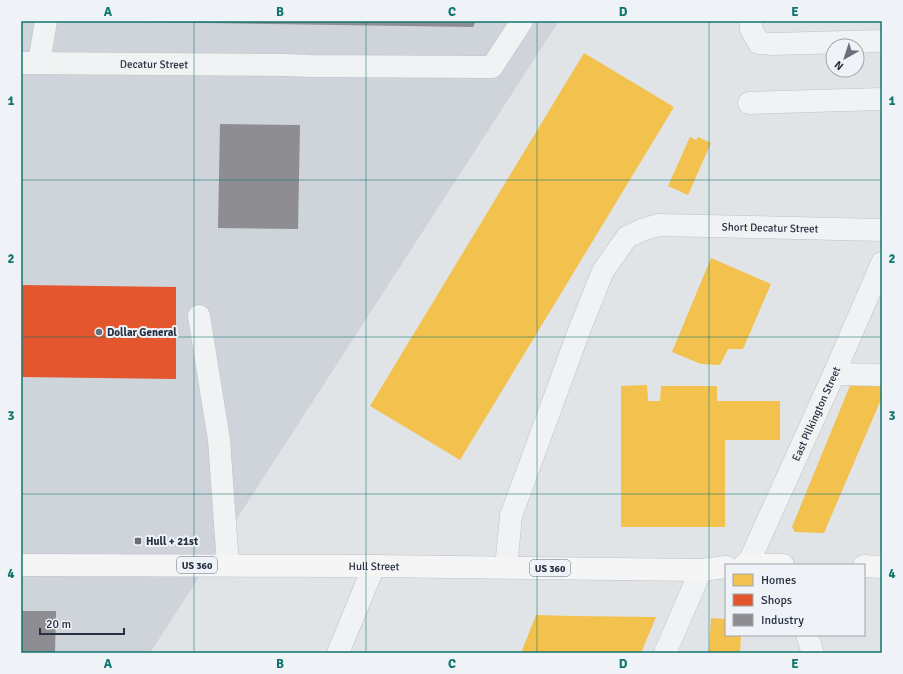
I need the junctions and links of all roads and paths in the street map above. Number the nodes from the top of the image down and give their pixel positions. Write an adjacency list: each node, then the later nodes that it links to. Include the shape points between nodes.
1 (46, 21): 5 (street)
2 (522, 21): 5 (street, Decatur Street, via 492,67)
3 (751, 21): 4 (street, via 751,29 758,43)
4 (882, 41)
5 (30, 63)
6 (882, 98): 7 (street)
7 (749, 102)
8 (882, 230): 19 (street, Short Decatur Street, via 658,225 627,237 603,272 511,516)
9 (882, 263): 11 (street, East Pilkington Street)
10 (199, 316): 15 (street, via 219,440)
11 (834, 374): 12 (street); 13 (street, East Pilkington Street)
12 (882, 376)
13 (748, 564)
14 (21, 565): 15 (main road, Hull Street / US 360)
15 (228, 565): 16 (main road, Hull Street / US 360)
16 (374, 566): 19 (main road, Hull Street / US 360); 23 (street)
17 (865, 566): 18 (main road)
18 (882, 566)
19 (506, 567): 21 (main road, Hull Street / US 360)
20 (725, 567): 21 (main road, Hull Street / US 360)
21 (700, 570): 24 (street)
22 (808, 636): 25 (street)
23 (338, 653)
24 (665, 653)
25 (813, 653)

